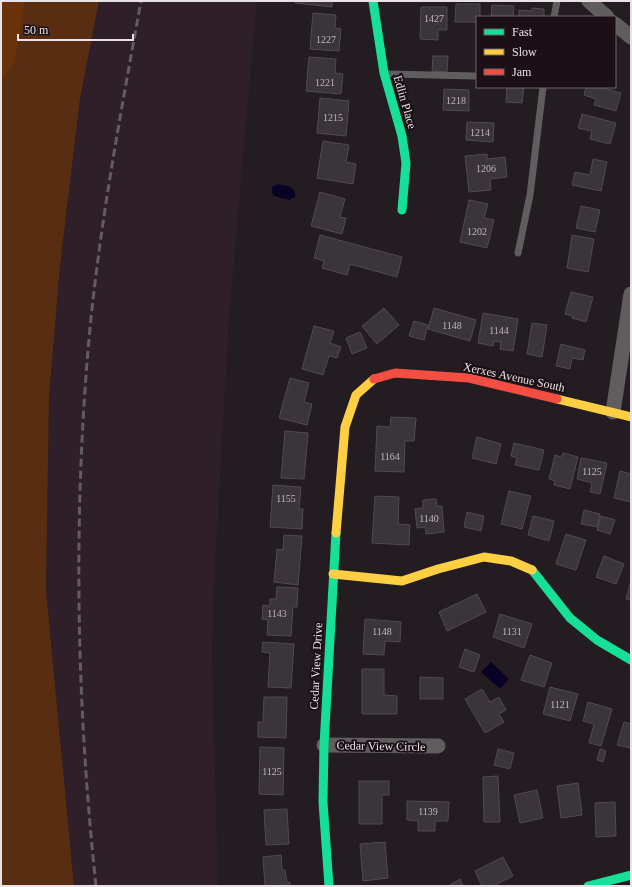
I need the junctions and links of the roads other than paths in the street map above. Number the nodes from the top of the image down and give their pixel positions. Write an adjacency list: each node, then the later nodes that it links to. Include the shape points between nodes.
1 (373, 1): 8 (street, Edlin Place)
2 (557, 1): 4 (lane)
3 (589, 1): 5 (street)
4 (554, 16)
5 (606, 16)
6 (616, 25): 7 (street)
7 (631, 37)
8 (384, 73): 9 (lane); 11 (street, Edlin Place, via 402,136 406,163)
9 (476, 76)
10 (543, 88): 12 (lane, via 530,195)
11 (402, 210)
12 (518, 253)
13 (631, 294): 14 (street)
14 (613, 412): 15 (street, Xerxes Avenue South); 16 (street, Xerxes Avenue South, via 469,378 395,373 376,377 356,395 347,419)
15 (631, 417)
16 (343, 448): 17 (street, Cedar View Drive)
17 (333, 574): 18 (street, via 402,581 484,557 511,561 533,570 570,618 597,640); 19 (street, Cedar View Drive)
18 (631, 660)
19 (324, 745): 20 (street, Cedar View Circle); 22 (street, Cedar View Drive, via 323,802)
20 (438, 746)
21 (631, 875): 23 (street)
22 (328, 886)
23 (588, 886)

